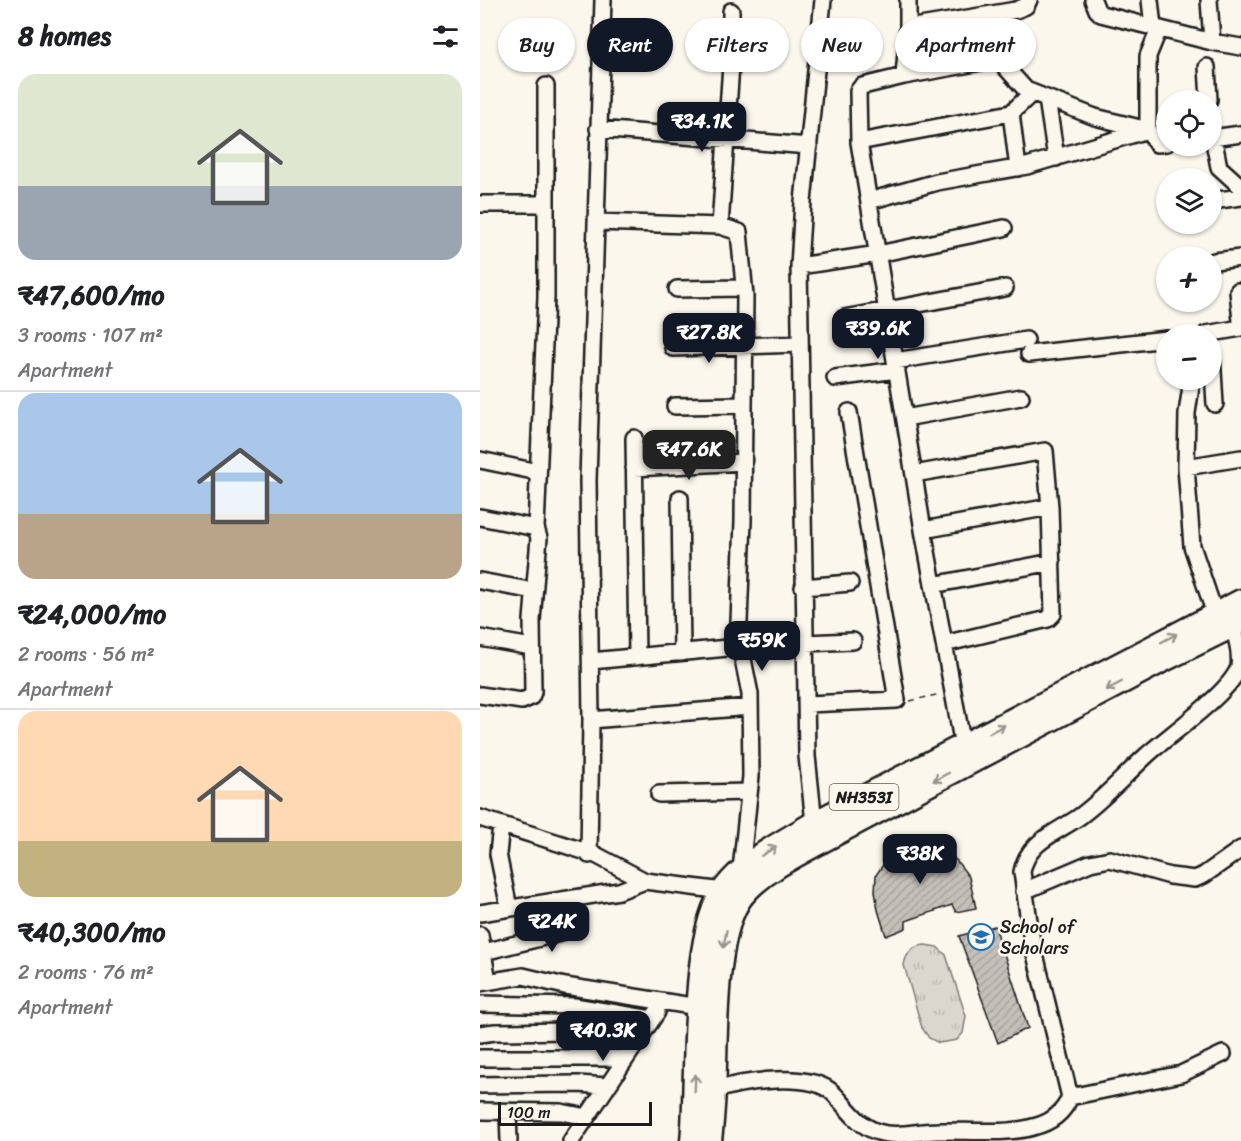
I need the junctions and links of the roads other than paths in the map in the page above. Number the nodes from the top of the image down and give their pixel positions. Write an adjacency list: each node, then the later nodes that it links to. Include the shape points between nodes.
1 (603, 0): 21 (street)
2 (823, 0): 28 (street)
3 (908, 0): 9 (street)
4 (1029, 0): 10 (street, via 1016,10)
5 (1093, 0): 11 (street, via 1101,14)
6 (1150, 0): 11 (street)
7 (1209, 0): 12 (street)
8 (731, 11): 25 (street)
9 (908, 18)
10 (968, 18)
11 (1156, 28): 12 (street); 22 (street, via 1148,56)
12 (1212, 42): 13 (street)
13 (1241, 47)
14 (1206, 67): 18 (street)
15 (904, 72): 16 (street)
16 (904, 76): 19 (street, via 998,59 1026,90); 26 (street, via 862,86 858,91)
17 (546, 86): 37 (street)
18 (1208, 90)
19 (1039, 96): 20 (street); 22 (street, via 1095,117); 30 (street)
20 (1011, 113): 26 (street); 31 (street)
21 (598, 129): 25 (street); 38 (street)
22 (1148, 130): 27 (street); 30 (street)
23 (1241, 134): 24 (street)
24 (1222, 137)
25 (726, 138): 28 (street); 39 (street)
26 (859, 142): 35 (street)
27 (1156, 142)
28 (809, 146): 44 (street)
29 (1216, 156): 32 (street, via 1219,167)
30 (1056, 158): 31 (street)
31 (1018, 168): 35 (street, via 937,182)
32 (1241, 187)
33 (1241, 196): 34 (street)
34 (1222, 199)
35 (869, 201): 41 (street)
36 (480, 204): 37 (street)
37 (546, 204): 74 (street)
38 (596, 222): 39 (street); 97 (street, via 588,480)
39 (720, 226): 45 (street, via 739,232)
40 (1004, 228): 41 (street)
41 (878, 254): 44 (street); 49 (street)
42 (1241, 258): 43 (street)
43 (1222, 260)
44 (799, 266): 55 (street)
45 (744, 288): 47 (street); 56 (street)
46 (1005, 288): 49 (street)
47 (677, 289)
48 (1238, 291): 51 (street)
49 (888, 309): 50 (street); 58 (street)
50 (844, 318)
51 (1241, 321)
52 (1241, 328): 53 (street)
53 (1222, 332)
54 (1156, 340): 58 (street, via 1028,347)
55 (799, 344): 56 (street); 85 (street)
56 (745, 347): 57 (street); 64 (street)
57 (673, 348)
58 (896, 366): 59 (street); 67 (street)
59 (834, 378)
60 (1190, 390): 72 (street)
61 (1214, 390): 63 (street)
62 (1021, 397): 67 (street)
63 (1215, 404)
64 (744, 405): 65 (street); 71 (street)
65 (675, 406)
66 (849, 412): 99 (street, via 897,700)
67 (905, 418): 75 (street)
68 (634, 438): 73 (street)
69 (1241, 458): 72 (street)
70 (480, 460): 74 (street)
71 (743, 462): 73 (street); 94 (street)
72 (1186, 467): 88 (street, via 1192,546)
73 (634, 468): 96 (street)
74 (538, 472): 79 (street)
75 (914, 474): 77 (street, via 1045,451); 80 (street)
76 (680, 498): 95 (street)
77 (1050, 507): 80 (street); 81 (street)
78 (480, 517): 79 (street)
79 (536, 528): 86 (street, via 539,538)
80 (923, 530): 84 (street)
81 (1052, 562): 84 (street); 92 (street, via 1053,614 1048,619)
82 (480, 581): 86 (street)
83 (850, 584): 85 (street)
84 (933, 585): 92 (street)
85 (803, 587): 91 (street)
86 (534, 591): 93 (street)
87 (1241, 601): 88 (highway, NH353I)
88 (1228, 624): 102 (highway, NH353I, one-way to 88); 112 (street, via 1240,649 1233,678 1105,797 1029,852 1022,872); 113 (highway, NH353I, one-way to 113)
89 (480, 638): 93 (street)
90 (853, 641): 91 (street)
91 (805, 643): 99 (street)
92 (944, 644): 102 (street)
93 (532, 647): 98 (street, via 531,697 522,701)
94 (738, 647): 95 (street); 100 (street)
95 (682, 653): 96 (street)
96 (637, 657): 97 (street)
97 (591, 662): 101 (street)
98 (480, 695)
99 (807, 704): 106 (street, via 807,756)
100 (750, 707): 101 (street); 103 (street)
101 (591, 720): 109 (street)
102 (963, 746): 106 (highway, NH353I)
103 (749, 792): 104 (street); 110 (street)
104 (659, 794)
105 (480, 818): 107 (street)
106 (814, 823): 110 (highway, NH353I, one-way to 106)
107 (501, 825): 109 (street); 115 (street, via 498,854)
108 (1241, 849): 112 (street, via 1195,879 1110,859 1090,863)
109 (589, 855): 111 (street)
110 (741, 870): 113 (highway, NH353I)
111 (645, 881): 113 (street); 114 (street, via 619,891)
112 (1024, 891): 131 (street, via 1037,963)
113 (733, 892): 122 (highway, NH353I, via 707,926); 130 (highway, NH353I, one-way to 130, via 716,1008)
114 (556, 900): 115 (street); 118 (street, via 560,933)
115 (509, 908): 116 (street)
116 (480, 913)
117 (480, 935): 118 (street)
118 (482, 953): 119 (street)
119 (484, 982): 120 (street, via 523,976)
120 (663, 1002): 122 (street); 123 (street)
121 (480, 1004): 123 (street, via 574,1006)
122 (698, 1007): 137 (highway, NH353I, one-way to 122)
123 (648, 1025): 124 (street); 127 (street)
124 (480, 1034)
125 (1223, 1054): 131 (street, via 1181,1074)
126 (480, 1058): 127 (street)
127 (626, 1058): 129 (street)
128 (480, 1085): 129 (street)
129 (607, 1086): 134 (street)
130 (714, 1091): 131 (street, via 734,1084 773,1080 818,1084 833,1093 868,1128 889,1135 1027,1129 1057,1116); 138 (highway, NH353I)
131 (1070, 1097)
132 (480, 1111): 133 (street)
133 (508, 1112): 134 (street, via 561,1112); 135 (street)
134 (587, 1117): 136 (street)
135 (509, 1141)
136 (571, 1141)
137 (692, 1141)
138 (710, 1141)

